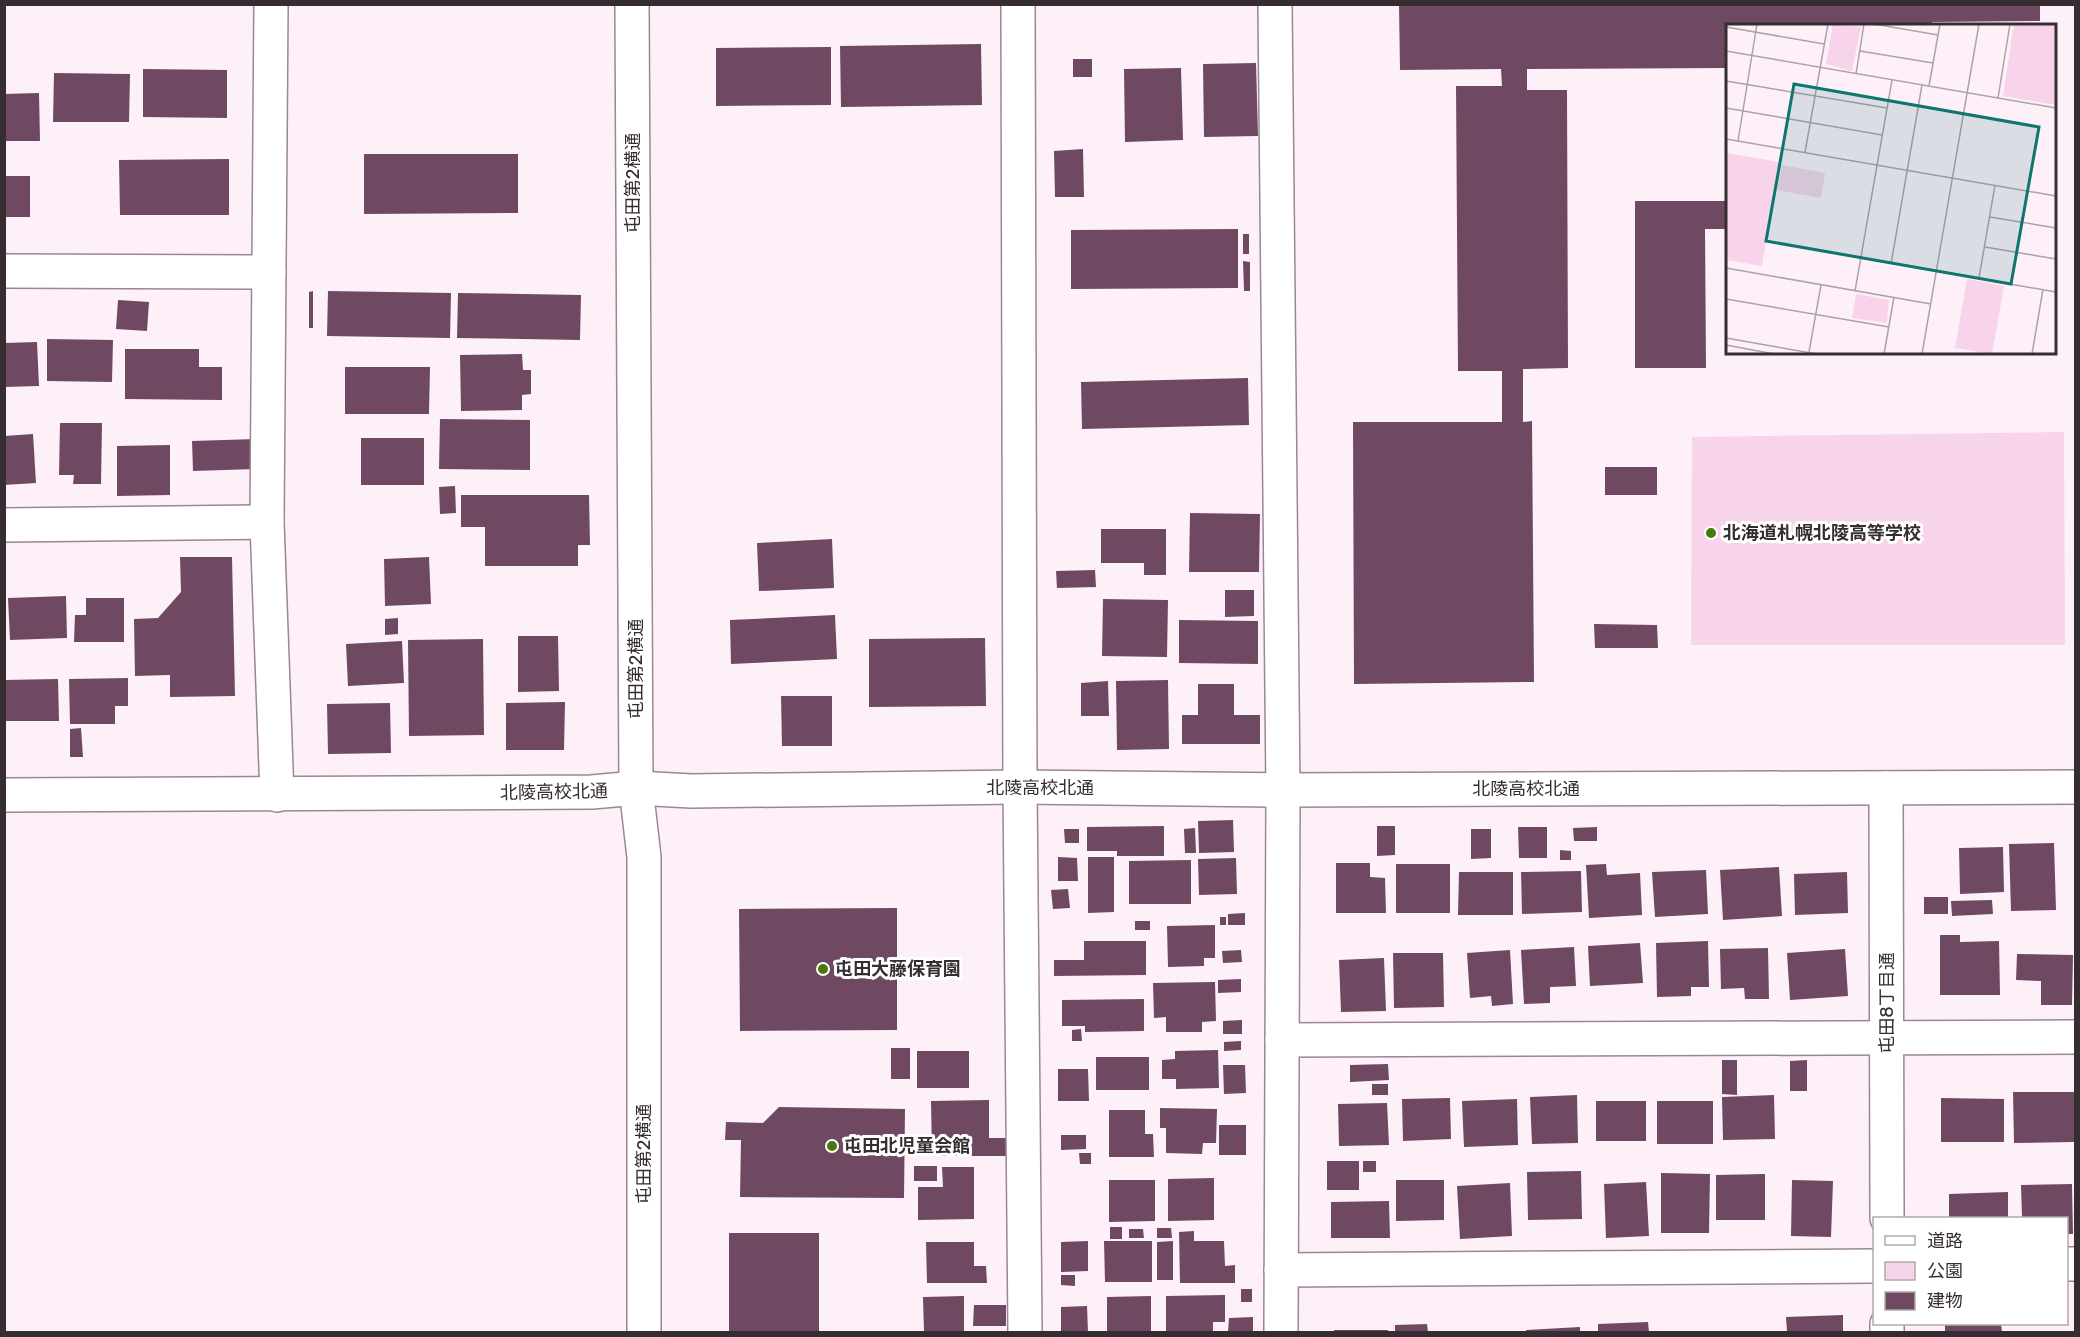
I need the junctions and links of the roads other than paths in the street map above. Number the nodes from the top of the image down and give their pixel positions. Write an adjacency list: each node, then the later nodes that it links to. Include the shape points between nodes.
1 (271, 4): 6 (street)
2 (632, 4): 10 (street, 屯田第2横通)
3 (1018, 4): 11 (street)
4 (1275, 4): 13 (street)
5 (4, 271): 6 (street)
6 (268, 272): 7 (street)
7 (267, 522): 8 (street); 15 (street)
8 (4, 525)
9 (2076, 787): 12 (street, 北陵高校北通)
10 (636, 788): 11 (street, 北陵高校北通); 15 (street, 北陵高校北通, via 591,792); 22 (street, 屯田第2横通, via 644,857)
11 (1020, 788): 13 (street, 北陵高校北通); 23 (street)
12 (1886, 788): 13 (street, 北陵高校北通); 17 (street, 屯田8丁目通)
13 (1283, 790): 18 (street)
14 (4, 795): 15 (street, 北陵高校北通)
15 (277, 795)
16 (2076, 1037): 17 (street)
17 (1887, 1038): 18 (street); 19 (street, 屯田8丁目通)
18 (1282, 1040): 21 (street)
19 (1887, 1217)
20 (1873, 1266): 21 (street)
21 (1281, 1270): 24 (street)
22 (644, 1332)
23 (1024, 1332)
24 (1281, 1332)

